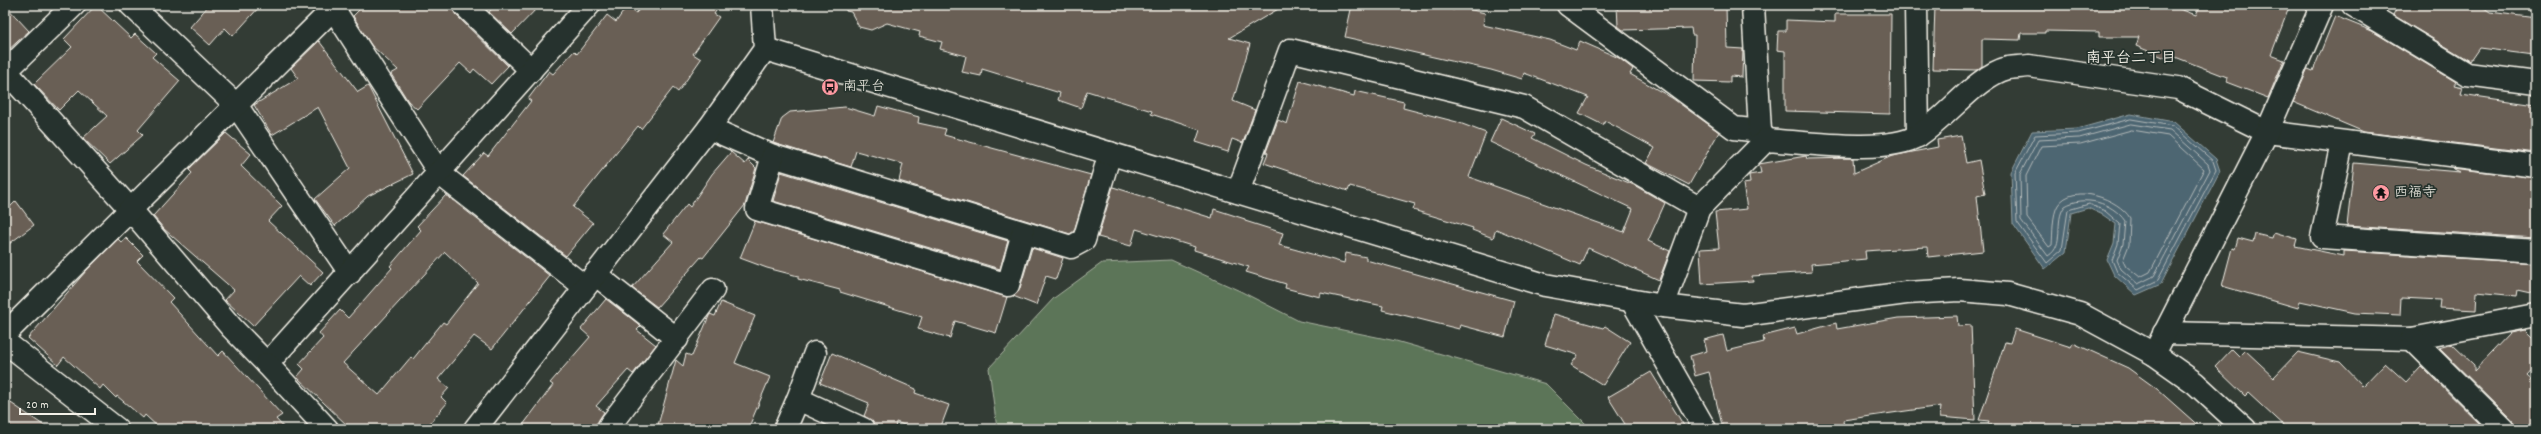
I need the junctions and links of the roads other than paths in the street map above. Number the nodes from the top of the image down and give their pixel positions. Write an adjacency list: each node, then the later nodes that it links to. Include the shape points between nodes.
1 (74, 5): 14 (street)
2 (131, 5): 16 (street)
3 (464, 5): 13 (street)
4 (589, 5): 13 (street)
5 (762, 5): 12 (street)
6 (1568, 5): 19 (street, via 1734,128)
7 (1753, 5): 19 (street)
8 (1916, 5): 20 (street)
9 (2322, 5): 18 (street)
10 (2352, 5): 15 (street, via 2467,74)
11 (334, 6): 16 (street); 25 (street)
12 (765, 49): 17 (street); 22 (street)
13 (531, 70): 25 (street)
14 (5, 71): 28 (street)
15 (2536, 83)
16 (236, 105): 28 (street); 31 (street)
17 (709, 128): 23 (street); 32 (street)
18 (2267, 132): 20 (street, via 2178,88 2029,66 2007,69 1990,77); 21 (street); 37 (street)
19 (1763, 135): 20 (street, via 1881,146); 27 (street)
20 (1918, 136)
21 (2342, 143): 24 (street); 30 (street, via 2322,237)
22 (1110, 153): 26 (street); 29 (street, via 1084,240 1071,247)
23 (773, 156): 29 (street); 29 (street, via 757,209 1008,285)
24 (2536, 166)
25 (440, 174): 31 (street); 32 (street)
26 (1238, 192): 27 (street, via 1290,50 1524,108); 34 (street, via 1545,285)
27 (1699, 208): 35 (street)
28 (131, 210): 38 (street); 44 (street, via 232,328)
29 (1023, 233)
30 (2536, 251)
31 (350, 273): 44 (street)
32 (590, 280): 39 (street); 48 (street)
33 (713, 290): 39 (street)
34 (1632, 301): 35 (street); 52 (street)
35 (1663, 306): 43 (street, via 1743,315 1906,293 1959,290 2008,294 2080,314)
36 (2536, 316): 40 (street)
37 (2164, 333): 40 (street); 43 (street)
38 (5, 334)
39 (677, 339): 49 (street, via 610,425)
40 (2412, 339): 54 (street)
41 (5, 342): 46 (street)
42 (815, 353): 45 (street)
43 (2154, 354): 53 (street, via 2195,383)
44 (267, 364): 47 (street)
45 (798, 399): 50 (street); 51 (street)
46 (117, 429)
47 (327, 429)
48 (475, 429)
49 (612, 429)
50 (785, 429)
51 (863, 429)
52 (1705, 429)
53 (2245, 429)
54 (2503, 429)

